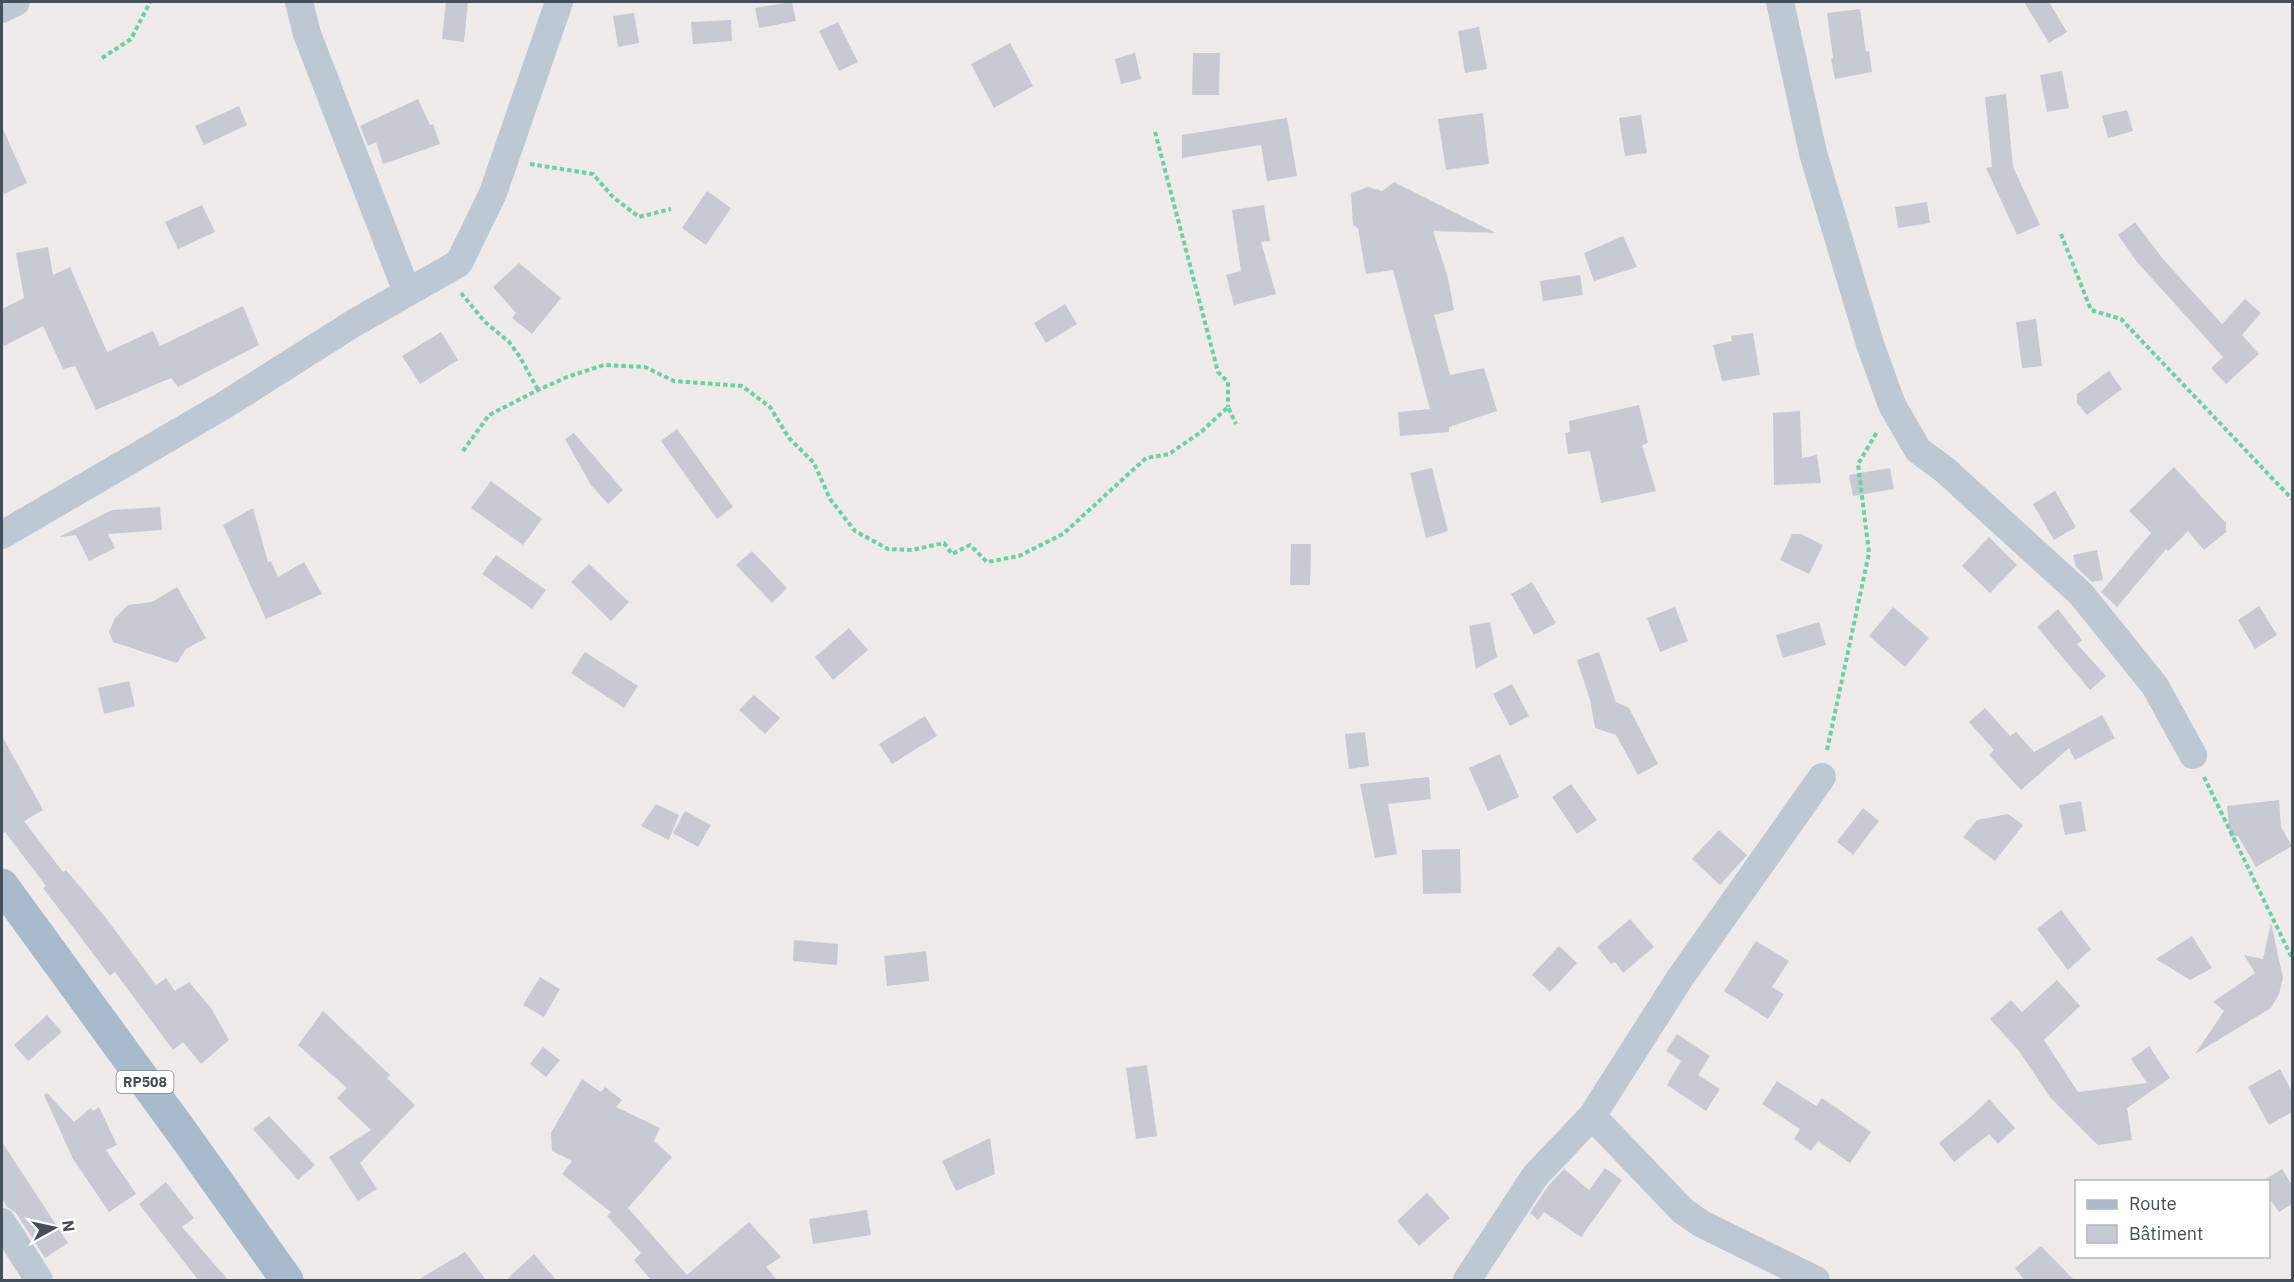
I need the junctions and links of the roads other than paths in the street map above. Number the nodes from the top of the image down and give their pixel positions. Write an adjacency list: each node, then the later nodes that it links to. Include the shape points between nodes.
1 (16, 2): 5 (street)
2 (299, 2): 6 (street, via 307,34)
3 (559, 2): 6 (street, via 494,193 463,259)
4 (1780, 2): 8 (street, via 1814,153 1892,405 1917,450 1945,470 2081,594 2156,686)
5 (2, 9)
6 (407, 292): 7 (street)
7 (2, 535)
8 (2193, 755)
9 (1822, 777): 11 (street, via 1680,978)
10 (2, 885): 14 (main road, RP508)
11 (1593, 1116): 15 (street, via 1535,1176); 16 (street, via 1683,1211)
12 (2, 1222): 13 (street)
13 (39, 1281)
14 (287, 1281)
15 (1467, 1281)
16 (1816, 1281)

